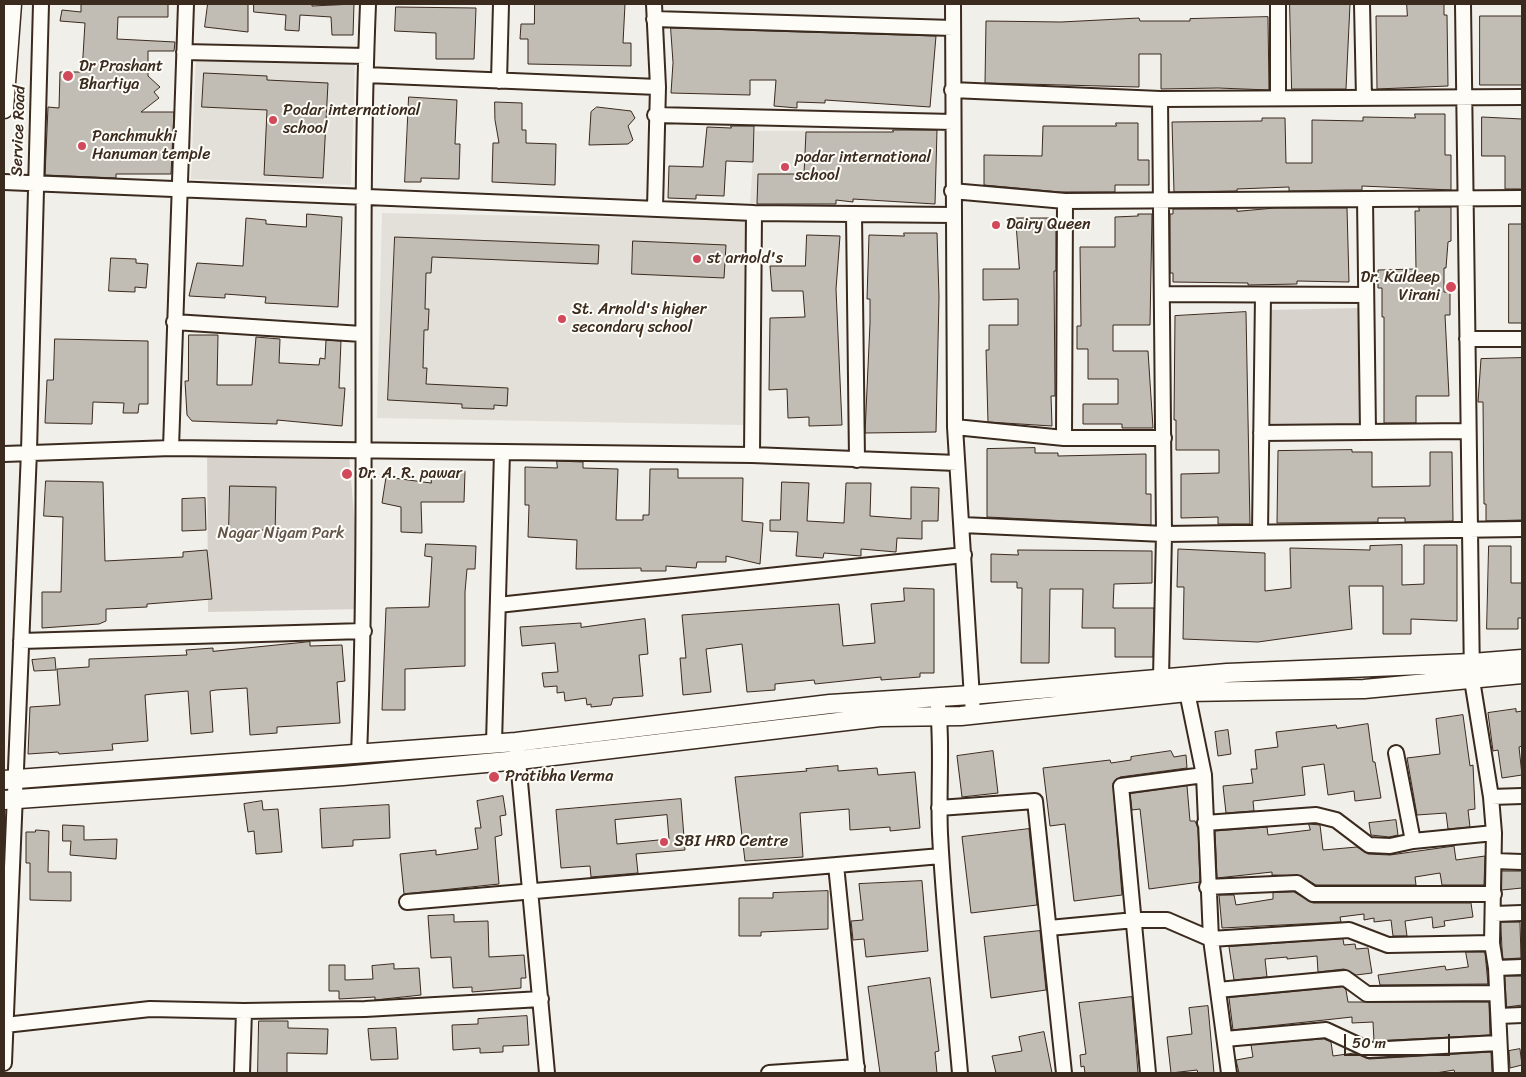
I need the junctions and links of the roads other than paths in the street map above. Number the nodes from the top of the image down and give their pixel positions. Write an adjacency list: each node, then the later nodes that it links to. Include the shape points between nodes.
1 (12, 4): 24 (main road)
2 (42, 4): 28 (street, Service Road)
3 (186, 4): 13 (street)
4 (368, 4): 14 (street)
5 (500, 4): 16 (street)
6 (654, 4): 11 (street)
7 (953, 4): 12 (street)
8 (1278, 4): 21 (street)
9 (1362, 4): 22 (street)
10 (1463, 4): 19 (street)
11 (654, 19): 12 (street); 17 (street)
12 (953, 28): 18 (street)
13 (184, 52): 14 (street); 29 (street)
14 (366, 56): 15 (street)
15 (366, 75): 16 (street); 31 (street)
16 (499, 81): 17 (street)
17 (658, 87): 25 (street)
18 (952, 90): 23 (street); 26 (street)
19 (1464, 97): 20 (street); 22 (street); 32 (street)
20 (1522, 97)
21 (1278, 98): 22 (street); 23 (street)
22 (1364, 98)
23 (1160, 99): 35 (street)
24 (4, 109)
25 (655, 115): 26 (street); 37 (street)
26 (952, 122): 30 (street)
27 (4, 182): 28 (street)
28 (35, 184): 29 (street); 56 (street, Service Road)
29 (179, 190): 31 (street); 44 (street)
30 (952, 191): 36 (street); 40 (street)
31 (362, 197): 37 (street); 45 (street)
32 (1465, 198): 33 (street); 34 (street); 46 (street)
33 (1522, 198)
34 (1365, 199): 35 (street); 43 (street)
35 (1162, 200): 36 (street); 41 (street)
36 (1065, 201): 52 (street)
37 (655, 208): 38 (street)
38 (754, 213): 39 (street); 59 (street)
39 (854, 214): 40 (street); 60 (street)
40 (953, 215): 48 (street)
41 (1162, 294): 42 (street); 53 (street)
42 (1263, 295): 43 (street); 51 (street)
43 (1366, 295): 50 (street)
44 (174, 322): 45 (street); 54 (street)
45 (362, 334): 55 (street)
46 (1467, 339): 47 (street); 49 (street)
47 (1522, 339)
48 (955, 428): 52 (street); 61 (street)
49 (1468, 431): 50 (street); 64 (street)
50 (1368, 432): 51 (street)
51 (1261, 433): 65 (street)
52 (1064, 438): 53 (street)
53 (1164, 438): 66 (street)
54 (171, 448): 55 (street); 56 (street)
55 (364, 450): 57 (street); 69 (street)
56 (29, 451): 58 (street); 70 (street, Service Road)
57 (502, 452): 59 (street); 68 (street)
58 (4, 454)
59 (752, 456): 60 (street)
60 (857, 460): 61 (street)
61 (957, 463): 62 (street)
62 (962, 525): 66 (street); 67 (street)
63 (1522, 529): 64 (street)
64 (1470, 530): 65 (street); 72 (street)
65 (1260, 532): 66 (street)
66 (1164, 534): 74 (street)
67 (964, 556): 68 (street); 76 (street)
68 (498, 605): 81 (street)
69 (364, 631): 70 (street); 83 (street)
70 (21, 641): 86 (street, Service Road)
71 (1522, 659): 72 (main road)
72 (1472, 672): 73 (main road); 74 (main road, via 1226,673); 75 (main road, via 1364,689); 88 (street)
73 (1522, 674)
74 (1161, 678): 76 (main road)
75 (1186, 692): 78 (main road); 85 (street)
76 (971, 695): 77 (main road); 78 (street)
77 (937, 697): 79 (street); 80 (main road, via 830,704)
78 (973, 714): 79 (main road)
79 (940, 716): 84 (main road, via 880,717); 90 (street)
80 (516, 742): 81 (main road); 84 (street)
81 (494, 743): 83 (main road)
82 (1396, 753): 93 (street)
83 (359, 755): 86 (main road)
84 (518, 760): 89 (main road); 99 (street)
85 (1204, 775): 91 (street); 104 (street, via 1121,786)
86 (9, 780): 89 (street, Service Road)
87 (1522, 796): 88 (street)
88 (1491, 797): 92 (street)
89 (9, 799): 116 (street, Service Road)
90 (939, 808): 94 (street); 105 (street, via 1035,801)
91 (1205, 823): 93 (street, via 1316,815 1336,820 1370,845 1390,846); 98 (street)
92 (1494, 833): 93 (street); 95 (street)
93 (1413, 841)
94 (941, 856): 97 (street); 124 (street)
95 (1494, 861): 96 (street); 100 (street)
96 (1522, 862)
97 (836, 865): 99 (street); 120 (street)
98 (1207, 887): 100 (street, via 1297,882 1313,894); 106 (street)
99 (532, 891): 101 (street); 112 (street)
100 (1494, 894): 103 (street)
101 (407, 902)
102 (1522, 913): 103 (street)
103 (1494, 914): 107 (street)
104 (1134, 920): 105 (street); 106 (street, via 1166,920); 126 (street)
105 (1049, 928): 125 (street)
106 (1211, 939): 107 (street, via 1349,930 1388,945); 110 (street)
107 (1492, 943): 109 (street)
108 (1522, 967): 109 (street)
109 (1496, 968): 111 (street)
110 (1218, 990): 111 (street, via 1345,978 1367,994); 117 (street)
111 (1496, 993): 115 (street)
112 (542, 999): 113 (street, via 365,1009); 122 (street)
113 (244, 1011): 116 (street, via 150,1009); 121 (street)
114 (1522, 1015): 115 (street)
115 (1499, 1016): 118 (street)
116 (5, 1025): 119 (street, Service Road)
117 (1225, 1039): 118 (street, via 1326,1030 1369,1050); 127 (street)
118 (1498, 1042): 128 (street)
119 (4, 1063)
120 (857, 1070): 123 (street)
121 (242, 1073)
122 (547, 1073)
123 (769, 1073)
124 (960, 1073)
125 (1064, 1073)
126 (1148, 1073)
127 (1229, 1073)
128 (1501, 1073)

